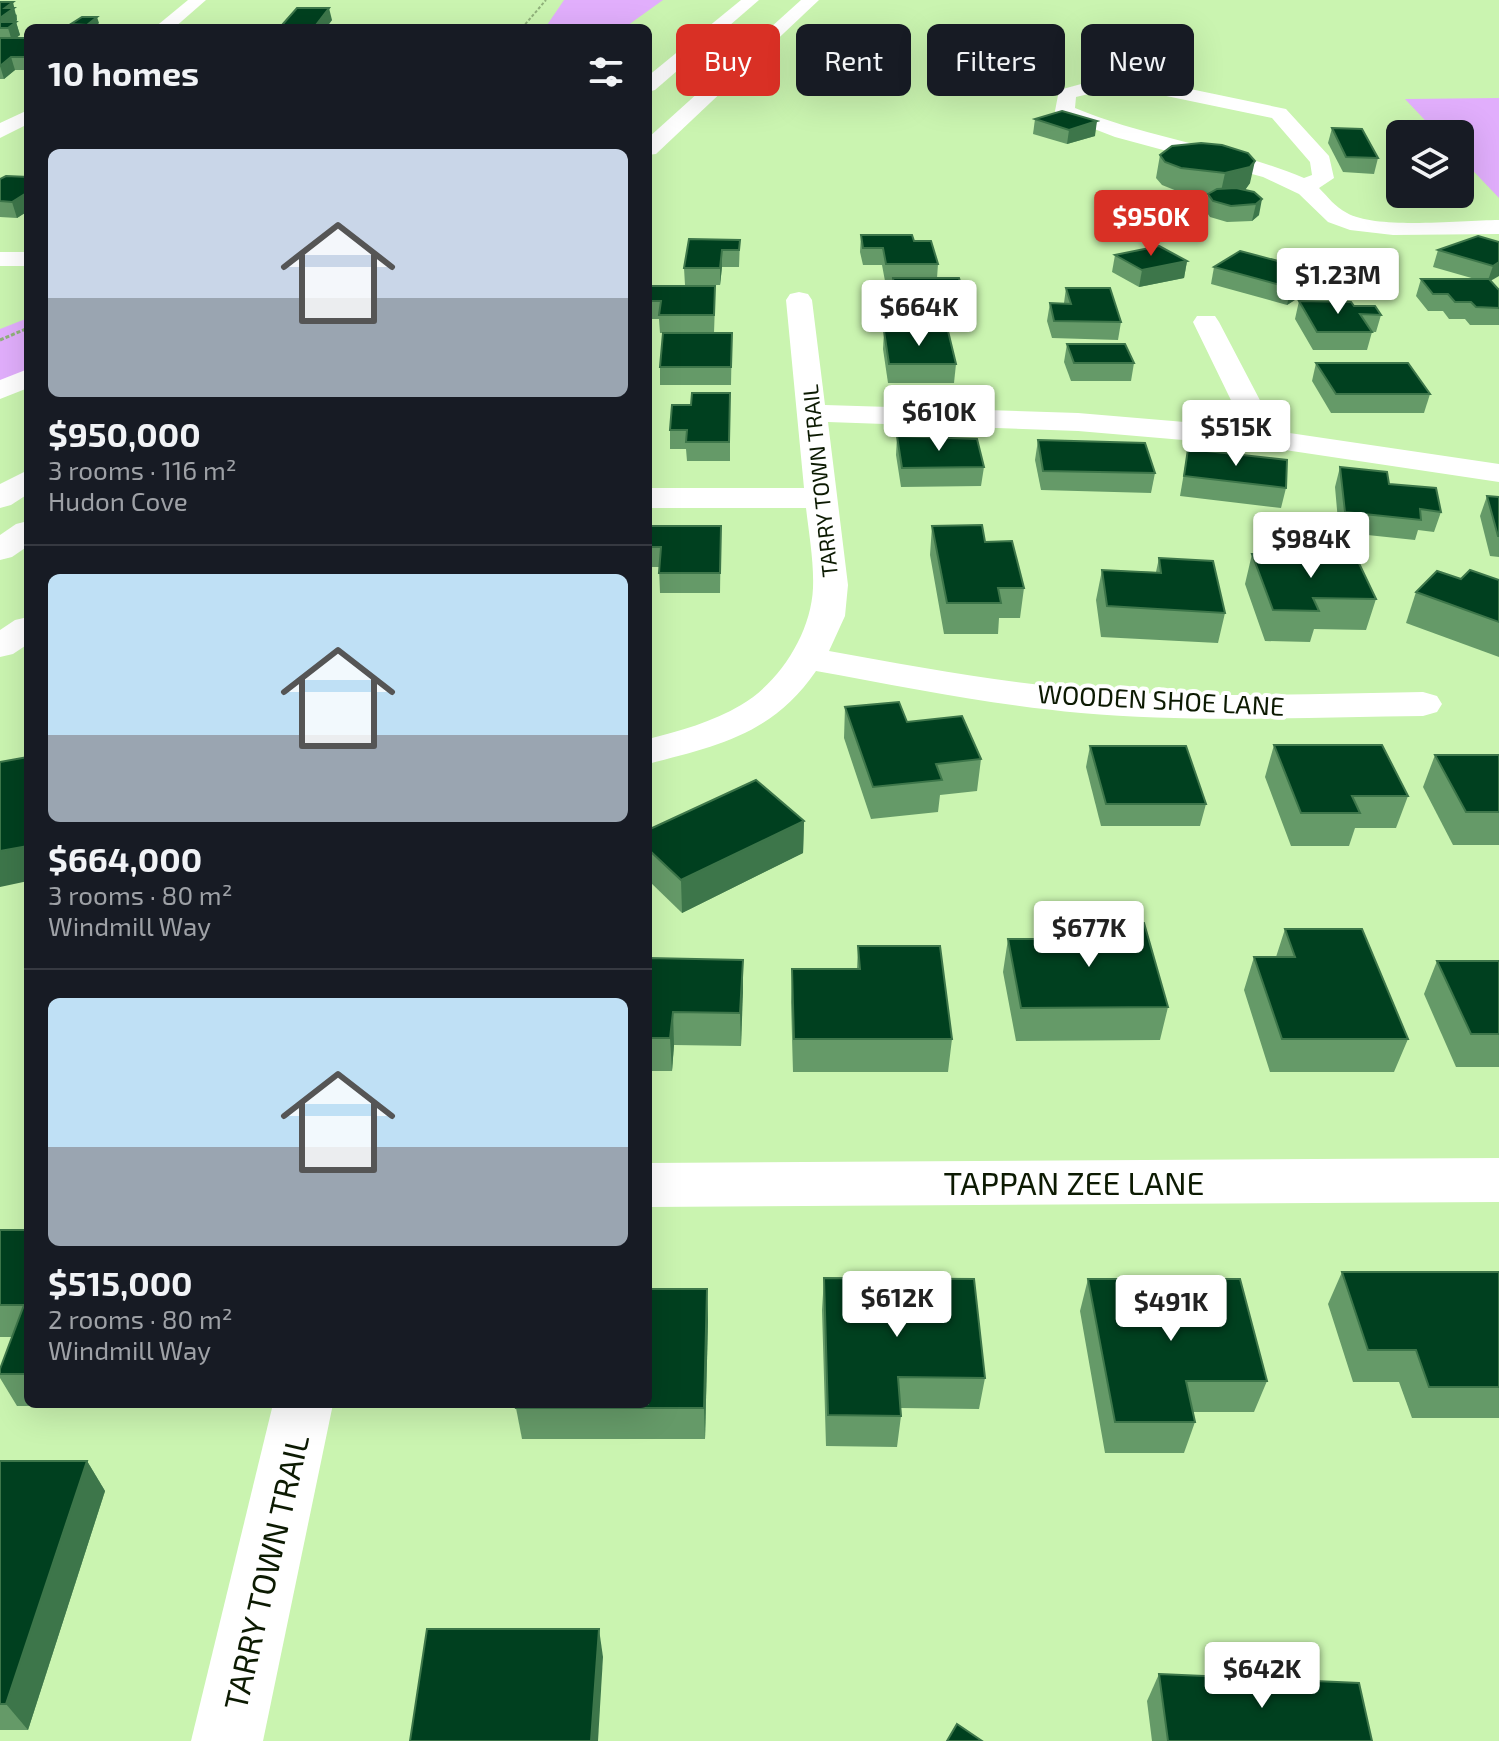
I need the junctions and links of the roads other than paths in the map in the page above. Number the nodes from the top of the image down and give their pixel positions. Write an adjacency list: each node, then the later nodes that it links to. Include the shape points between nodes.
1 (198, 0): 4 (main road)
2 (751, 0): 5 (main road)
3 (811, 0): 8 (main road)
4 (168, 24)
5 (652, 83)
6 (24, 118): 7 (main road)
7 (0, 132)
8 (652, 145)
9 (1303, 186): 9 (main road, via 1323,178 1321,161 1279,113 1147,86 1096,86 1066,94 1065,111 1101,129 1226,158); 10 (main road, via 1327,213 1357,225)
10 (1499, 227)
11 (0, 259): 12 (main road)
12 (24, 259)
13 (799, 300): 17 (main road, TARRY TOWN TRAIL)
14 (1206, 322): 18 (main road)
15 (24, 380): 16 (main road)
16 (0, 390)
17 (811, 413): 18 (main road, via 1078,422); 23 (main road, TARRY TOWN TRAIL)
18 (1265, 438): 19 (main road)
19 (1499, 473)
20 (24, 483): 21 (main road)
21 (0, 498)
22 (652, 498): 23 (main road)
23 (822, 498): 28 (main road, TARRY TOWN TRAIL, via 831,585 827,618)
24 (24, 534): 25 (main road)
25 (0, 550)
26 (24, 631): 27 (main road)
27 (0, 646)
28 (806, 658): 29 (main road, WOODEN SHOE LANE, via 1082,701); 30 (main road, TARRY TOWN TRAIL, via 757,713)
29 (1423, 704)
30 (652, 751)
31 (1499, 1180): 32 (main road, TAPPAN ZEE LANE)
32 (652, 1185)
33 (302, 1408): 34 (main road, TARRY TOWN TRAIL)
34 (227, 1741)

